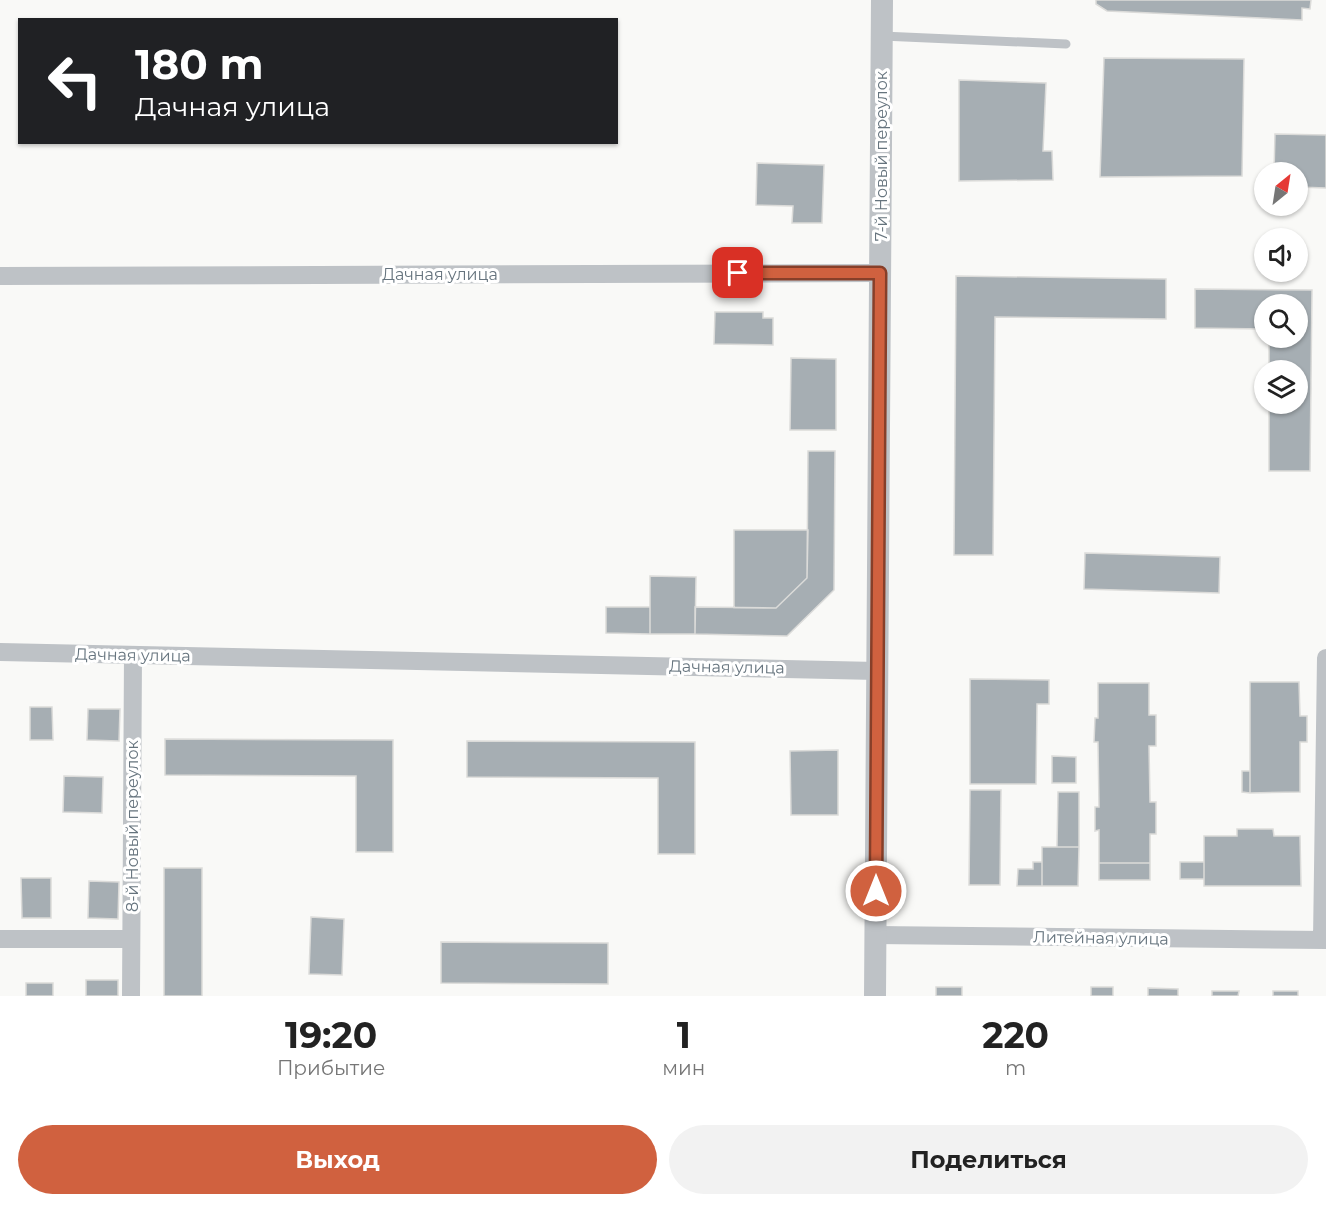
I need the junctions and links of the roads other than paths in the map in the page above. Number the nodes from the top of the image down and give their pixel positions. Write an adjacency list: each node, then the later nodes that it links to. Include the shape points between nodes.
1 (882, 0): 2 (street, 7-й Новый переулок)
2 (882, 36): 3 (lane); 4 (street, 7-й Новый переулок)
3 (1066, 44)
4 (880, 273): 5 (street, Дачная улица); 9 (street, 7-й Новый переулок)
5 (0, 276)
6 (0, 652): 7 (street, Дачная улица)
7 (133, 655): 9 (street, Дачная улица); 12 (street, 8-й Новый переулок)
8 (1326, 658): 13 (street)
9 (877, 670): 10 (street, 7-й Новый переулок)
10 (875, 935): 13 (street, Литейная улица); 15 (street, 7-й Новый переулок)
11 (0, 939): 12 (street)
12 (131, 939): 14 (street, 8-й Новый переулок)
13 (1324, 940)
14 (131, 996)
15 (875, 996)

